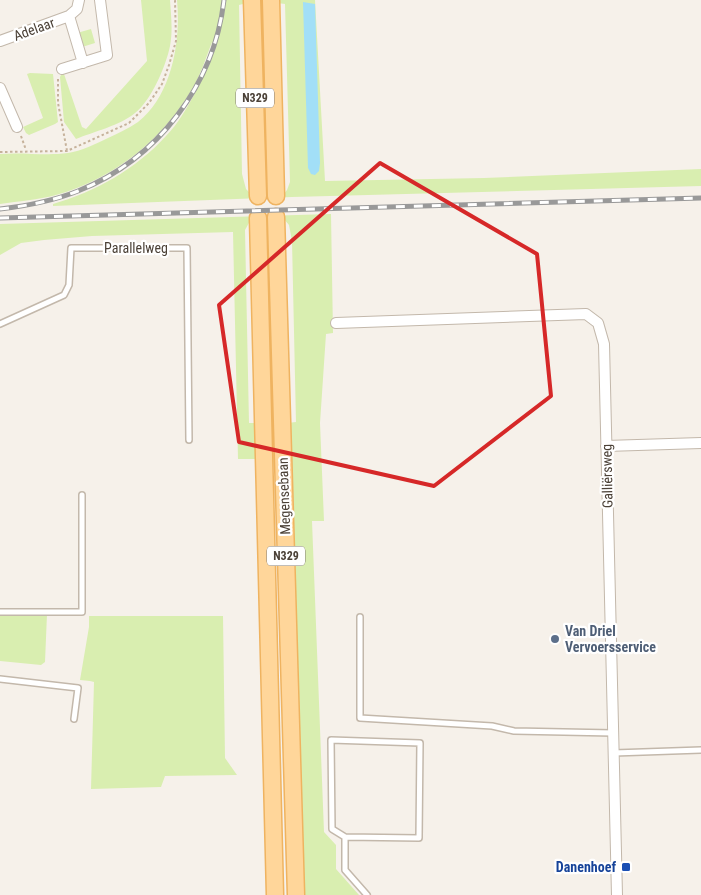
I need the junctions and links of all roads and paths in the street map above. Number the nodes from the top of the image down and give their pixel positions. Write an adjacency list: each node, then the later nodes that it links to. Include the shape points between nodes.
1 (79, 0): 6 (street, Adelaar, via 77,9)
2 (100, 0): 8 (street, via 107,55)
3 (175, 0): 13 (path, via 176,40 172,57 162,84 149,103 129,123)
4 (252, 0): 15 (main road, N329)
5 (271, 0): 16 (main road, N329)
6 (69, 16): 7 (street, Adelaar); 8 (street, Adelaar)
7 (0, 41)
8 (83, 63): 9 (street)
9 (62, 69): 13 (path, via 57,85 58,103)
10 (0, 88): 11 (street)
11 (17, 127): 12 (path)
12 (26, 151): 13 (path); 14 (path)
13 (67, 151)
14 (0, 152)
15 (258, 196)
16 (276, 196)
17 (276, 217): 34 (main road, Megensebaan / N329)
18 (258, 218): 33 (main road, Megensebaan / N329)
19 (336, 323): 23 (street, Galliërsweg, via 586,314 598,323 604,344)
20 (0, 324): 21 (lane, Parallelweg, via 64,295 69,285 72,248 187,248)
21 (189, 440)
22 (701, 443): 23 (street)
23 (606, 446): 29 (street, Galliërsweg)
24 (82, 495): 25 (lane, via 82,612)
25 (0, 612)
26 (360, 617): 29 (lane, via 360,718 492,726 514,731)
27 (0, 679): 28 (lane, via 78,688)
28 (74, 719)
29 (613, 733): 31 (street, Galliërsweg)
30 (701, 750): 31 (lane)
31 (614, 754): 36 (street, Galliërsweg)
32 (345, 837): 32 (lane, via 332,830 330,740 420,742 418,838); 35 (lane, via 345,870)
33 (275, 895)
34 (296, 895)
35 (367, 895)
36 (617, 895)

